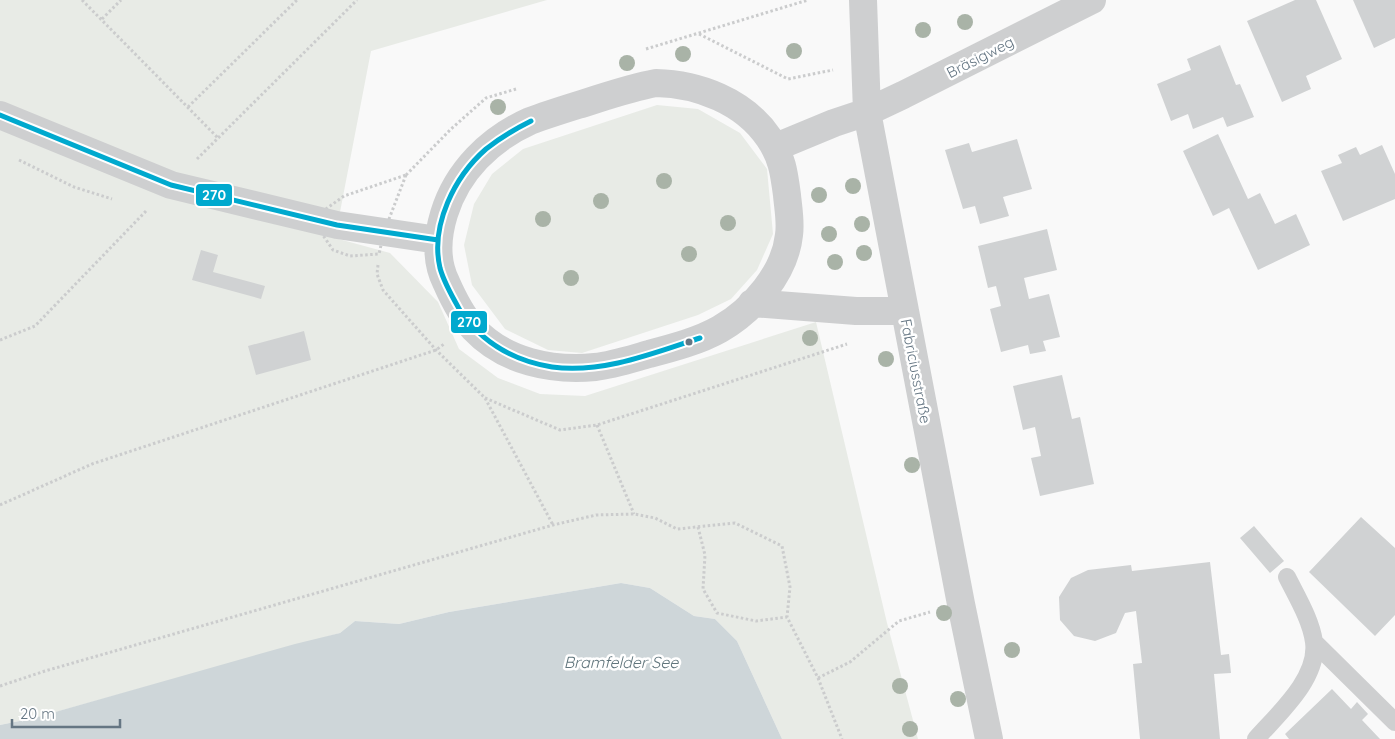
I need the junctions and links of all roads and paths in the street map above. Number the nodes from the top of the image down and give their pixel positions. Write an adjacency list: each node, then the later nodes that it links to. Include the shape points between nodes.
1 (82, 0): 6 (path)
2 (121, 0): 6 (path)
3 (297, 0): 9 (path)
4 (863, 0): 8 (street, Fabriciusstraße)
5 (1092, 0): 10 (street, Bräsigweg)
6 (102, 19): 9 (path)
7 (698, 33): 8 (path, via 788,79)
8 (865, 64): 10 (street, Fabriciusstraße)
9 (188, 107): 12 (path)
10 (867, 112): 13 (street, Bräsigweg); 21 (street, Fabriciusstraße)
11 (0, 115): 18 (street, via 171,185 337,225)
12 (218, 138)
13 (776, 147): 18 (street, via 754,120 716,96 672,84 656,83 631,88 531,121 498,140 474,161 457,182); 20 (street, via 785,180 789,239 781,265)
14 (16, 160): 15 (path, via 74,187)
15 (120, 201)
16 (138, 206): 17 (path)
17 (148, 209)
18 (438, 240): 22 (street, via 442,274)
19 (379, 254): 24 (path, via 377,274 383,290)
20 (752, 303): 21 (street, via 856,311); 22 (street, via 720,330 659,352 596,367 534,364 487,341)
21 (905, 311): 32 (street, Fabriciusstraße)
22 (469, 322): 24 (path)
23 (851, 343): 26 (path)
24 (436, 350): 25 (path); 27 (path, via 92,464)
25 (485, 398): 26 (path, via 560,430); 29 (path)
26 (597, 425): 28 (path)
27 (0, 504)
28 (634, 514): 29 (path, via 596,515); 30 (path, via 655,518 677,529)
29 (553, 525): 36 (path)
30 (698, 527): 33 (path, via 705,555 704,589 718,613 756,621); 33 (path, via 735,523 782,546 790,587)
31 (1287, 578): 34 (lane, via 1299,600)
32 (961, 604): 35 (path, via 900,621 850,662); 39 (street, Fabriciusstraße)
33 (787, 617): 35 (path)
34 (1314, 642): 37 (lane); 40 (lane, via 1314,656 1305,681)
35 (818, 678): 38 (path)
36 (0, 686)
37 (1395, 722)
38 (842, 739)
39 (989, 739)
40 (1256, 739)

